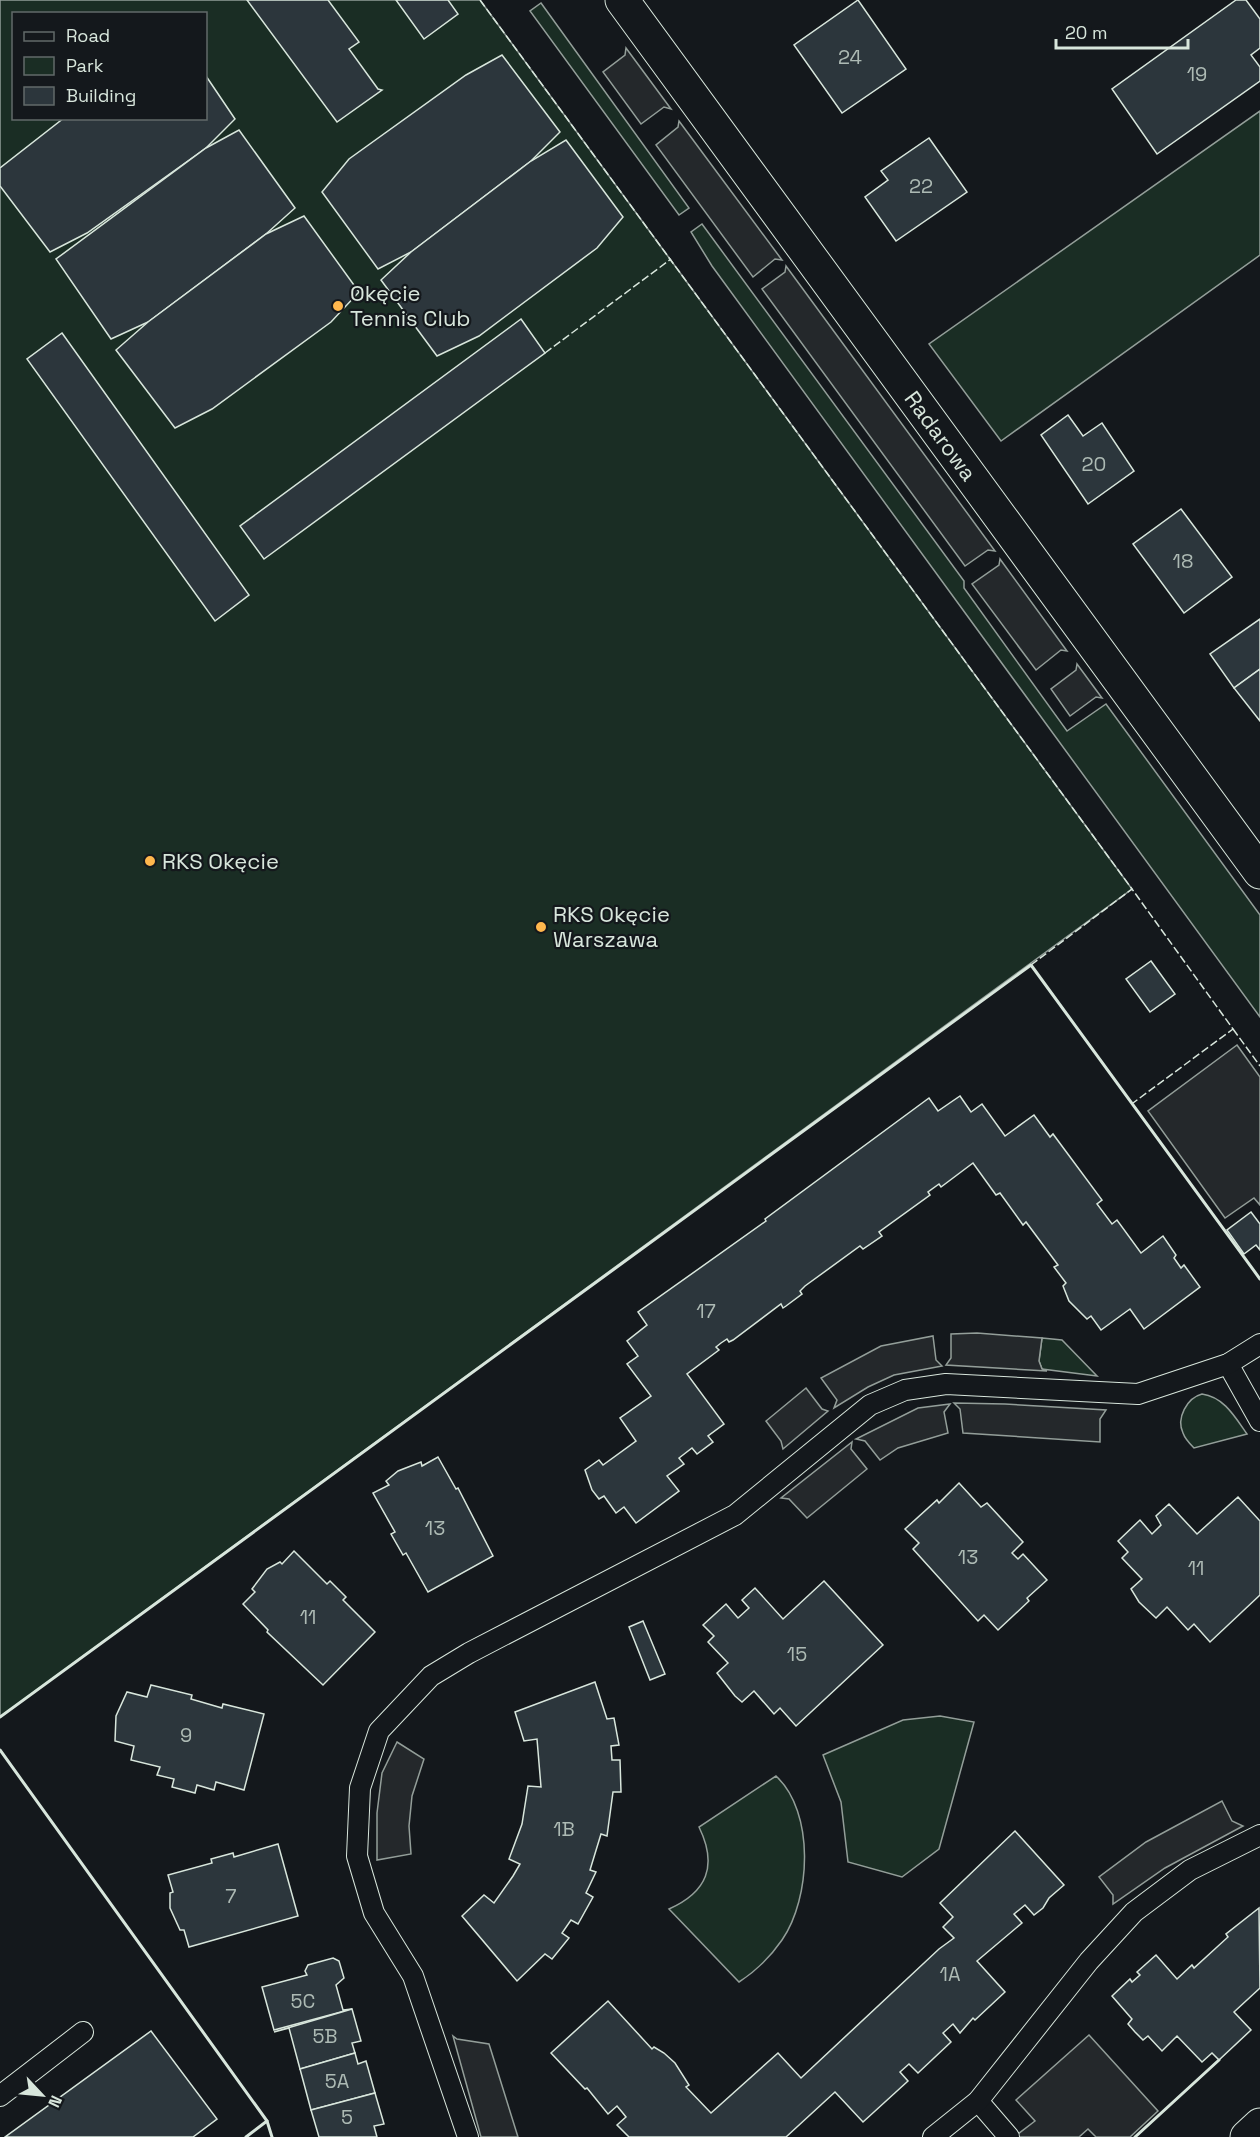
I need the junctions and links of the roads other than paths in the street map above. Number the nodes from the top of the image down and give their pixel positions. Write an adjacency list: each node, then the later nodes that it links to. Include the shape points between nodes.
1 (622, 0): 2 (street, Radarowa)
2 (1260, 872)
3 (1260, 1344): 4 (lane)
4 (1228, 1364): 5 (lane); 11 (lane, via 1138,1394 946,1384 905,1390 870,1405 735,1515 431,1676 379,1731 360,1788 357,1856 374,1913 413,1976)
5 (1260, 1421)
6 (1260, 1835): 9 (lane, via 1190,1870 1134,1912 1089,1961)
7 (83, 2032): 8 (lane)
8 (0, 2096)
9 (978, 2101): 12 (lane); 13 (lane)
10 (1260, 2125): 14 (street)
11 (468, 2137)
12 (933, 2137)
13 (1009, 2137)
14 (1247, 2137)

